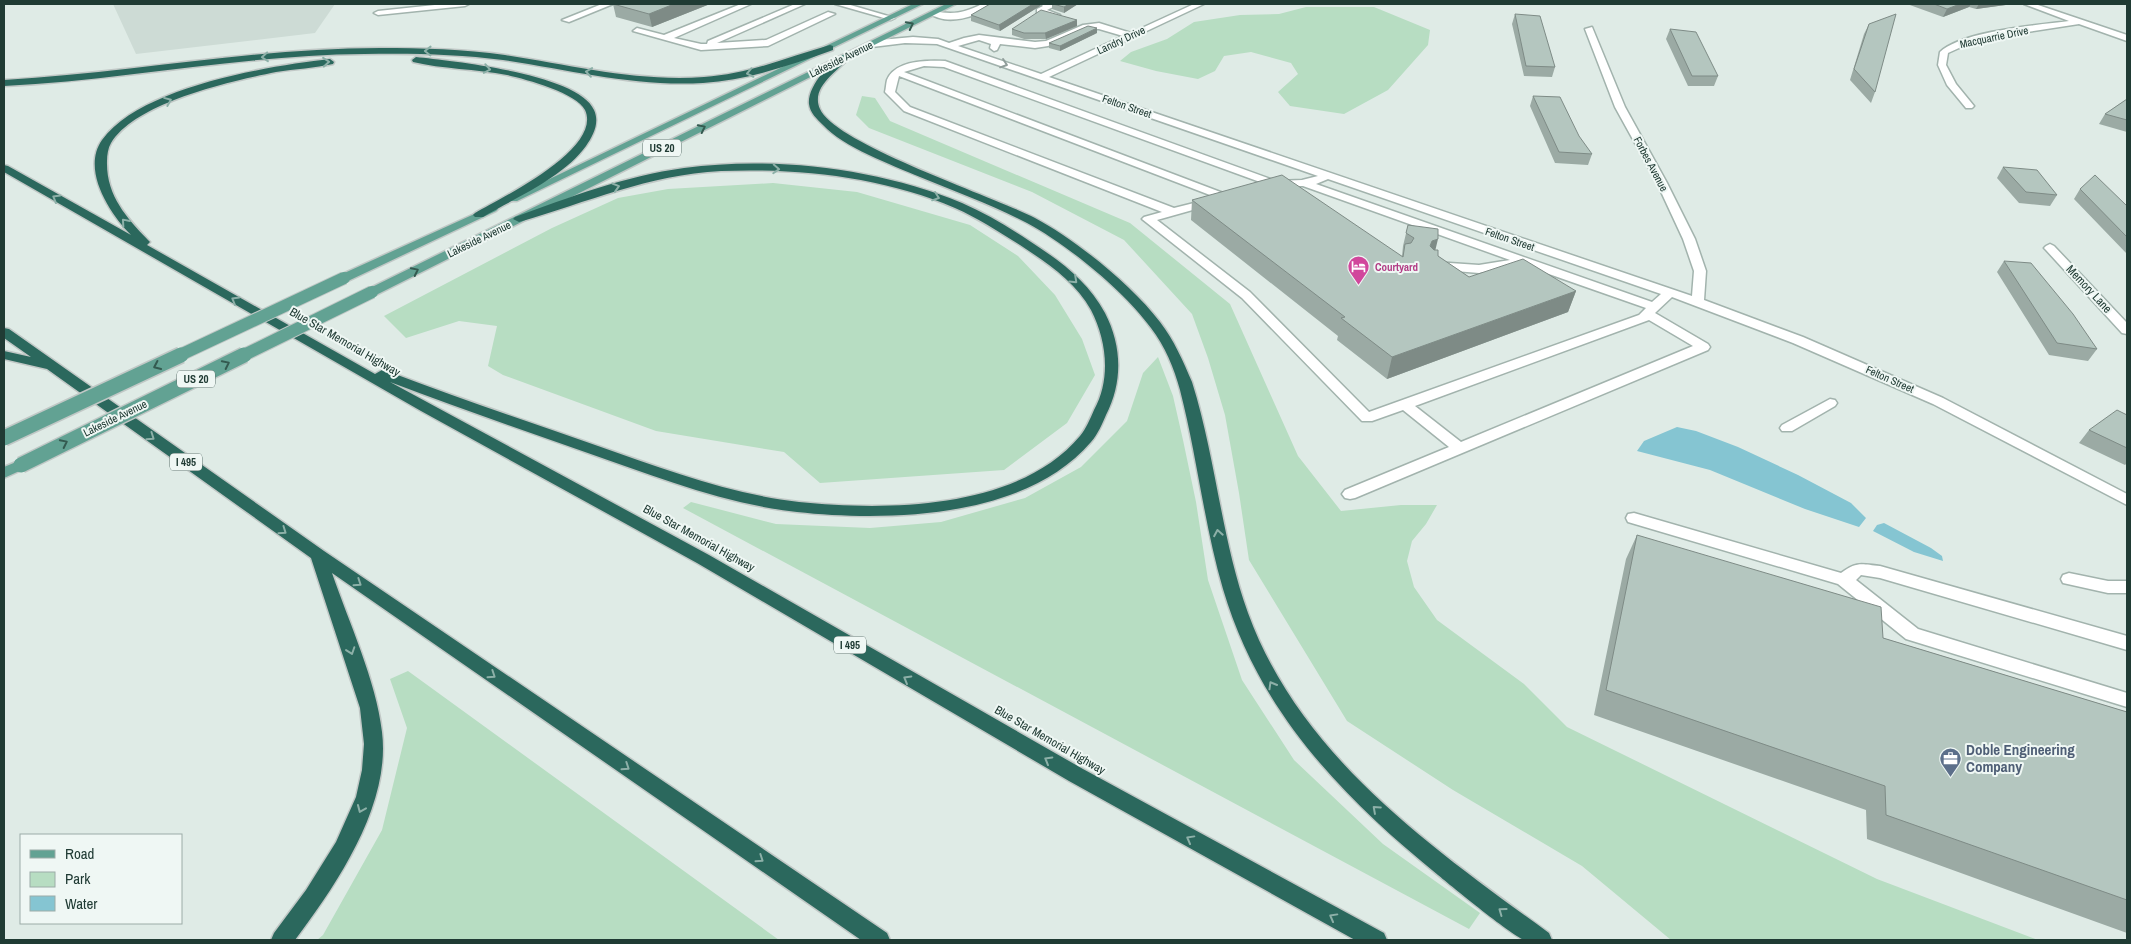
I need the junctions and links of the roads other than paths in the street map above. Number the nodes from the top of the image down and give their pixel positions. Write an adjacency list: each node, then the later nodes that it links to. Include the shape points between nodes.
1 (465, 4): 13 (street)
2 (609, 4): 20 (street)
3 (747, 4): 29 (street)
4 (802, 4): 34 (street)
5 (839, 4): 14 (street)
6 (863, 4): 14 (street)
7 (920, 4): 19 (main road, Lakeside Avenue / US 20)
8 (952, 4): 16 (main road, Lakeside Avenue / US 20)
9 (988, 4): 24 (street, via 967,15)
10 (1045, 4): 18 (street, via 1050,5 1036,14)
11 (1200, 4): 28 (street, Landry Drive)
12 (2028, 4): 22 (street)
13 (440, 5): 15 (street)
14 (854, 8): 19 (street)
15 (378, 13)
16 (933, 13): 24 (street); 32 (main road, Lakeside Avenue / US 20, one-way to 16)
17 (831, 14): 34 (street, via 768,43)
18 (1060, 16)
19 (891, 18): 35 (main road, Lakeside Avenue / US 20)
20 (566, 20)
21 (1080, 21): 23 (street)
22 (2079, 22): 30 (street); 41 (street, Macquarrie Drive, via 1954,45 1944,52 1942,65 1952,85)
23 (1101, 27): 28 (street); 31 (street, via 1048,51)
24 (963, 28): 31 (street); 33 (street)
25 (1589, 29): 57 (street, Forbes Avenue, via 1620,106 1689,239 1700,271)
26 (637, 31): 29 (street)
27 (1008, 31): 31 (street)
28 (1132, 36): 39 (street, Landry Drive)
29 (665, 38): 34 (street)
30 (2127, 38)
31 (995, 42): 37 (street, via 995,47)
32 (872, 44): 33 (street, Felton Street, via 918,39); 36 (main road, Lakeside Avenue / US 20)
33 (950, 46): 37 (street, Felton Street)
34 (701, 47)
35 (830, 48): 40 (highway, one-way to 40, via 758,72 688,81 622,77 467,54 363,51 287,55 104,76); 50 (main road, Lakeside Avenue / US 20)
36 (846, 56): 51 (main road, Lakeside Avenue / US 20, one-way to 36); 82 (highway, one-way to 36, via 1419,847 1356,791 1283,702 1261,666 1237,606 1224,563 1182,375 1153,321 1107,275 1059,237 1017,213 850,141 821,120 814,106 814,97 824,77)
37 (979, 56): 39 (street, Felton Street, one-way to 39)
38 (898, 73): 44 (street, via 919,63 945,64); 49 (street, via 892,78 890,92 906,109); 49 (street, via 1232,196)
39 (1042, 77): 43 (street, Felton Street)
40 (4, 83)
41 (1969, 106)
42 (4, 168): 53 (highway, Blue Star Memorial Highway / I 495, one-way to 42)
43 (1326, 176): 46 (street); 56 (street, Felton Street)
44 (1275, 184): 45 (street); 47 (street)
45 (1290, 184): 46 (street); 48 (street)
46 (1307, 184): 54 (street)
47 (1256, 190)
48 (1314, 200)
49 (1173, 212): 65 (street, via 1148,219 1246,295 1367,418)
50 (479, 215): 53 (highway, one-way to 50, via 125,224 109,199 102,160 111,136 136,116 194,91 254,74 317,63 403,60 484,68 553,85 588,107 592,119 588,135 572,155); 67 (main road, Lakeside Avenue / US 20, one-way to 67, bridge)
51 (520, 219): 61 (highway, one-way to 61, via 646,178 708,169 752,168 822,173 930,195 1009,232 1047,256 1078,283 1100,315 1112,343 1111,387 1096,423 1082,442 1064,461 1040,477 1008,491 934,506 840,510 754,500 673,478 412,386); 69 (main road, Lakeside Avenue / US 20, one-way to 51, bridge)
52 (2050, 248): 59 (street, Memory Lane)
53 (160, 257): 61 (highway, Blue Star Memorial Highway / I 495, one-way to 53)
54 (1526, 261): 55 (street, via 1479,269); 58 (street)
55 (1433, 266)
56 (1669, 293): 57 (street, Felton Street); 58 (street)
57 (1698, 302): 71 (street, Felton Street, via 1798,340 1938,401)
58 (1651, 310): 65 (street, via 1643,318); 68 (street, via 1703,347)
59 (2127, 330)
60 (4, 332): 63 (highway, I 495)
61 (323, 350): 81 (highway, Blue Star Memorial Highway / I 495, one-way to 61, via 1076,775 703,559)
62 (4, 355): 63 (highway)
63 (55, 367): 73 (highway, I 495, one-way to 73, via 108,408)
64 (1830, 403): 66 (street)
65 (1404, 404): 68 (street)
66 (1787, 428)
67 (4, 438)
68 (1459, 448): 70 (street)
69 (4, 473)
70 (1350, 494)
71 (2127, 500)
72 (1634, 518): 75 (street)
73 (318, 555): 79 (highway, one-way to 79, via 365,695 374,744 372,771 364,801 332,868); 80 (highway, I 495, one-way to 80)
74 (2068, 579): 76 (street, via 2108,587)
75 (1844, 580): 77 (street, via 1858,569 1880,572); 78 (street, via 1912,634)
76 (2127, 587)
77 (2127, 643)
78 (2127, 700)
79 (282, 940)
80 (879, 940)
81 (1376, 940)
82 (1541, 940)

